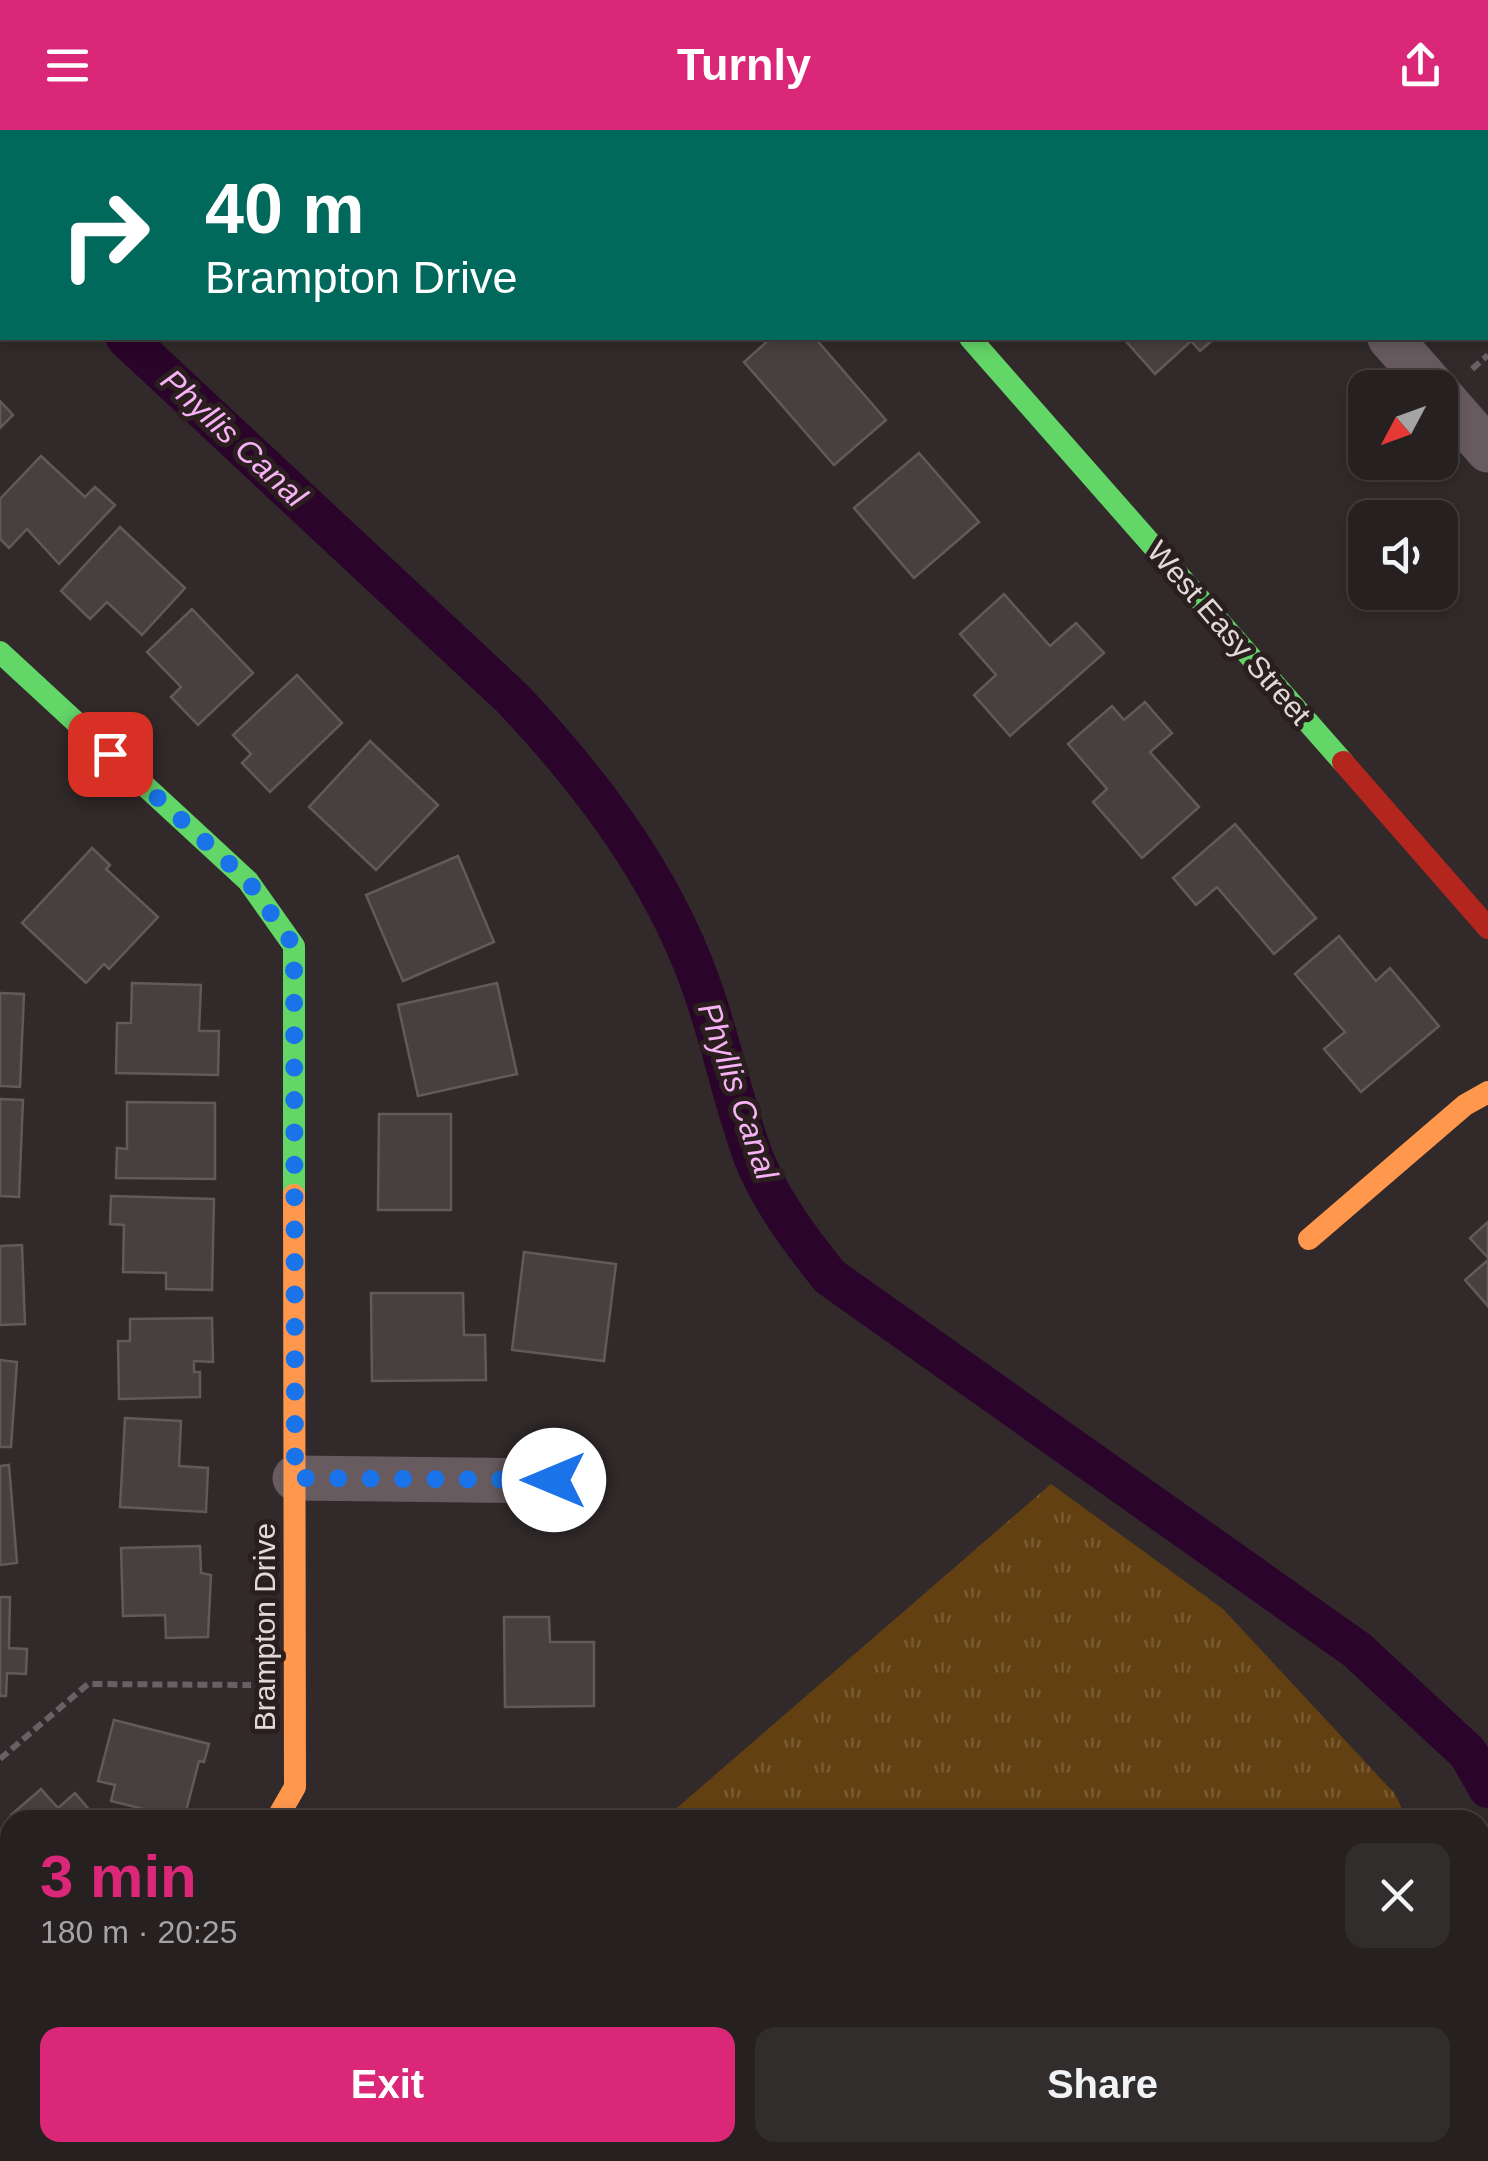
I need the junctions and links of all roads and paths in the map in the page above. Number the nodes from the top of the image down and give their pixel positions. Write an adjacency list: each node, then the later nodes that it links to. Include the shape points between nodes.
1 (972, 340): 7 (street, West Easy Street)
2 (1392, 340): 3 (street)
3 (1418, 370)
4 (1458, 416): 5 (street)
5 (1488, 450)
6 (0, 652): 10 (street, Brampton Drive, via 248,881 294,946)
7 (1488, 928)
8 (1488, 1092): 9 (street)
9 (1310, 1238)
10 (295, 1478): 11 (street); 12 (street, Brampton Drive)
11 (554, 1480)
12 (295, 1685): 13 (path, via 88,1684); 14 (street, Brampton Drive, via 295,1788)
13 (0, 1759)
14 (282, 1810)

